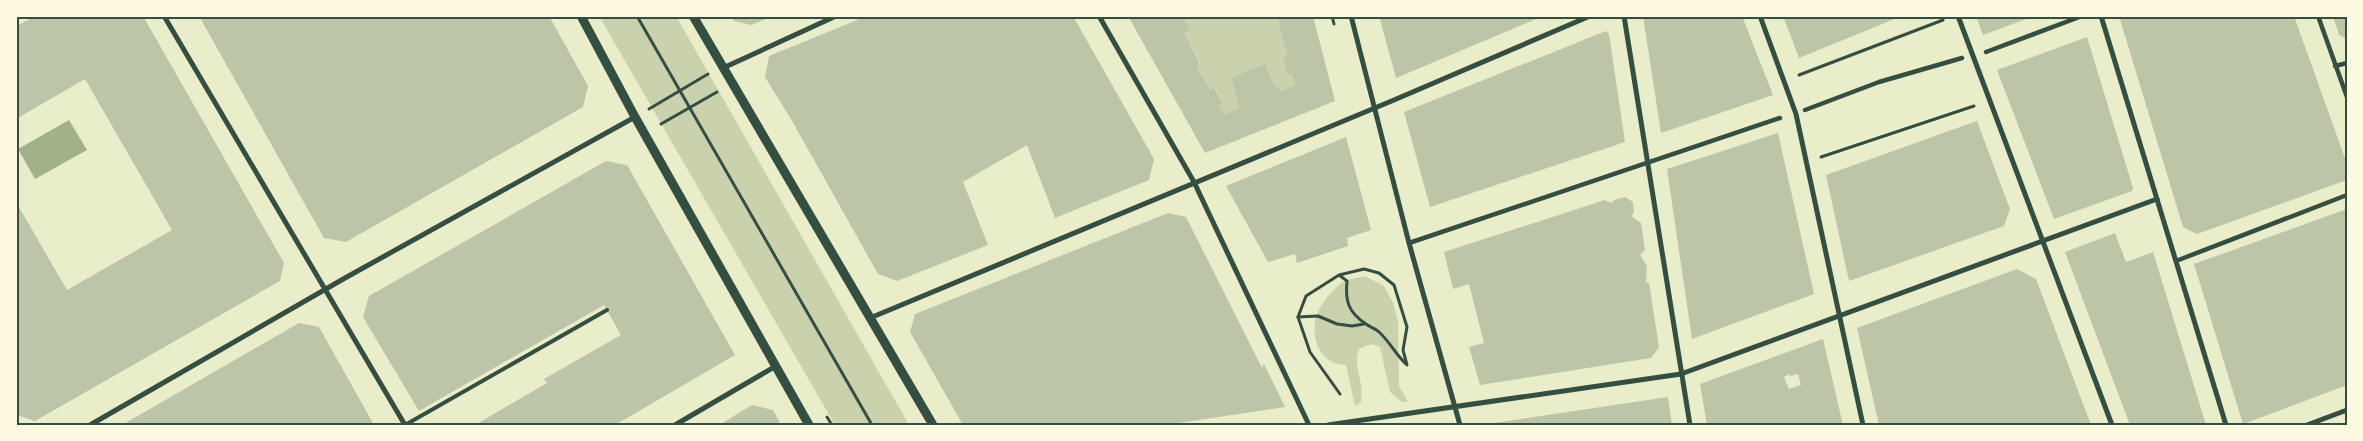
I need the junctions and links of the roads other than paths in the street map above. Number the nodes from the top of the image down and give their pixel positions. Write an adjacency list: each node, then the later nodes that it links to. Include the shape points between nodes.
1 (164, 16): 31 (street)
2 (582, 16): 22 (street)
3 (694, 16): 18 (street)
4 (836, 16): 18 (street)
5 (1099, 16): 25 (street)
6 (1351, 16): 20 (street)
7 (1590, 16): 20 (street)
8 (1624, 16): 24 (street)
9 (1760, 16): 33 (street, via 1796,114)
10 (1958, 16): 28 (street)
11 (2082, 16): 14 (street)
12 (2101, 16): 27 (street)
13 (2318, 16): 17 (street)
14 (1986, 52)
15 (1962, 58): 21 (street, via 1879,82)
16 (2347, 63): 17 (street)
17 (2335, 66): 19 (street)
18 (723, 68): 34 (street)
19 (2347, 97)
20 (1375, 108): 25 (street); 29 (street)
21 (1805, 110)
22 (635, 117): 31 (street); 35 (street)
23 (1780, 118): 24 (street)
24 (1648, 162): 29 (street); 36 (street)
25 (1194, 182): 34 (street); 44 (street)
26 (2347, 196): 30 (street)
27 (2157, 199): 28 (street); 30 (street)
28 (2042, 241): 33 (street); 49 (street)
29 (1409, 243): 37 (street)
30 (2176, 261): 50 (street)
31 (327, 290): 39 (street); 40 (street)
32 (607, 310): 40 (lane)
33 (1840, 315): 36 (street); 48 (street)
34 (869, 318): 43 (street)
35 (776, 366): 41 (street); 42 (street)
36 (1681, 374): 37 (street); 47 (street)
37 (1455, 407): 45 (street); 46 (street)
38 (2347, 410): 51 (street)
39 (90, 425)
40 (405, 425)
41 (674, 425)
42 (809, 425)
43 (933, 425)
44 (1309, 425)
45 (1328, 425)
46 (1460, 425)
47 (1690, 425)
48 (1863, 425)
49 (2112, 425)
50 (2226, 425)
51 (2307, 425)

